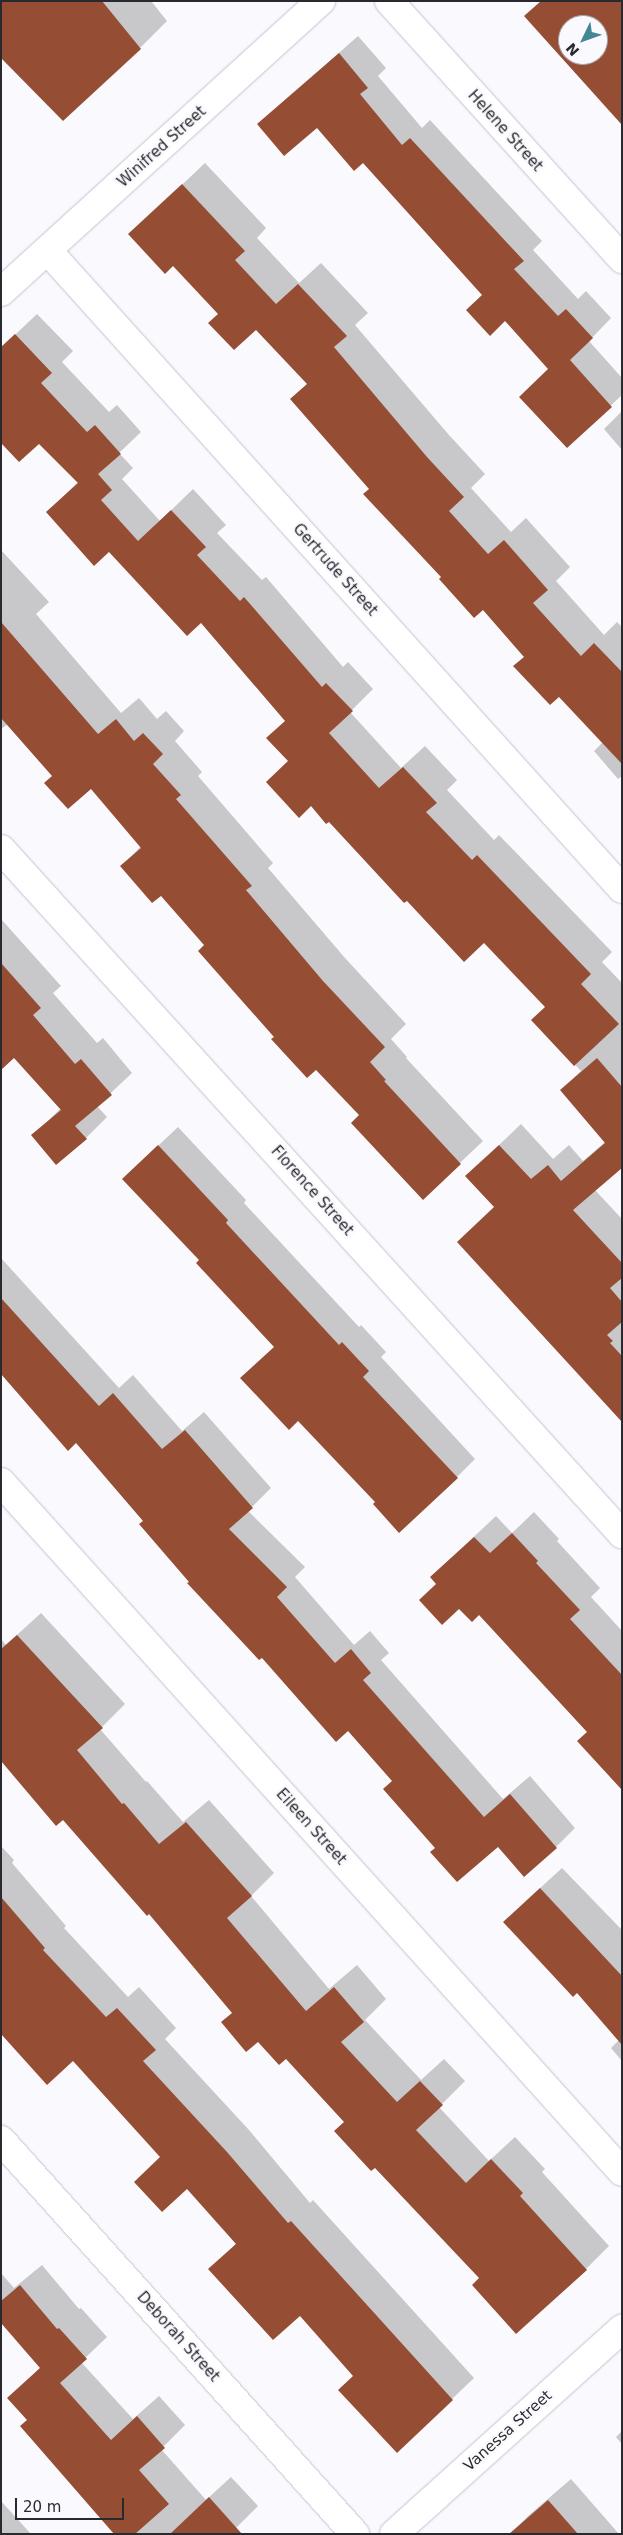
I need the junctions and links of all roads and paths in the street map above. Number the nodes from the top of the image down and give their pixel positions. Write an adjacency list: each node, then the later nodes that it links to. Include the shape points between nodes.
1 (321, 1): 3 (street, Winifred Street)
2 (389, 1): 4 (street, Helene Street)
3 (48, 251): 5 (street, Winifred Street); 7 (street, Gertrude Street)
4 (622, 259)
5 (1, 292)
6 (1, 848): 9 (street, Florence Street)
7 (622, 889)
8 (1, 1482): 11 (street, Eileen Street)
9 (622, 1534)
10 (1, 2140): 13 (street, Deborah Street)
11 (622, 2172)
12 (622, 2329): 14 (street, Vanessa Street)
13 (355, 2534)
14 (394, 2534)

